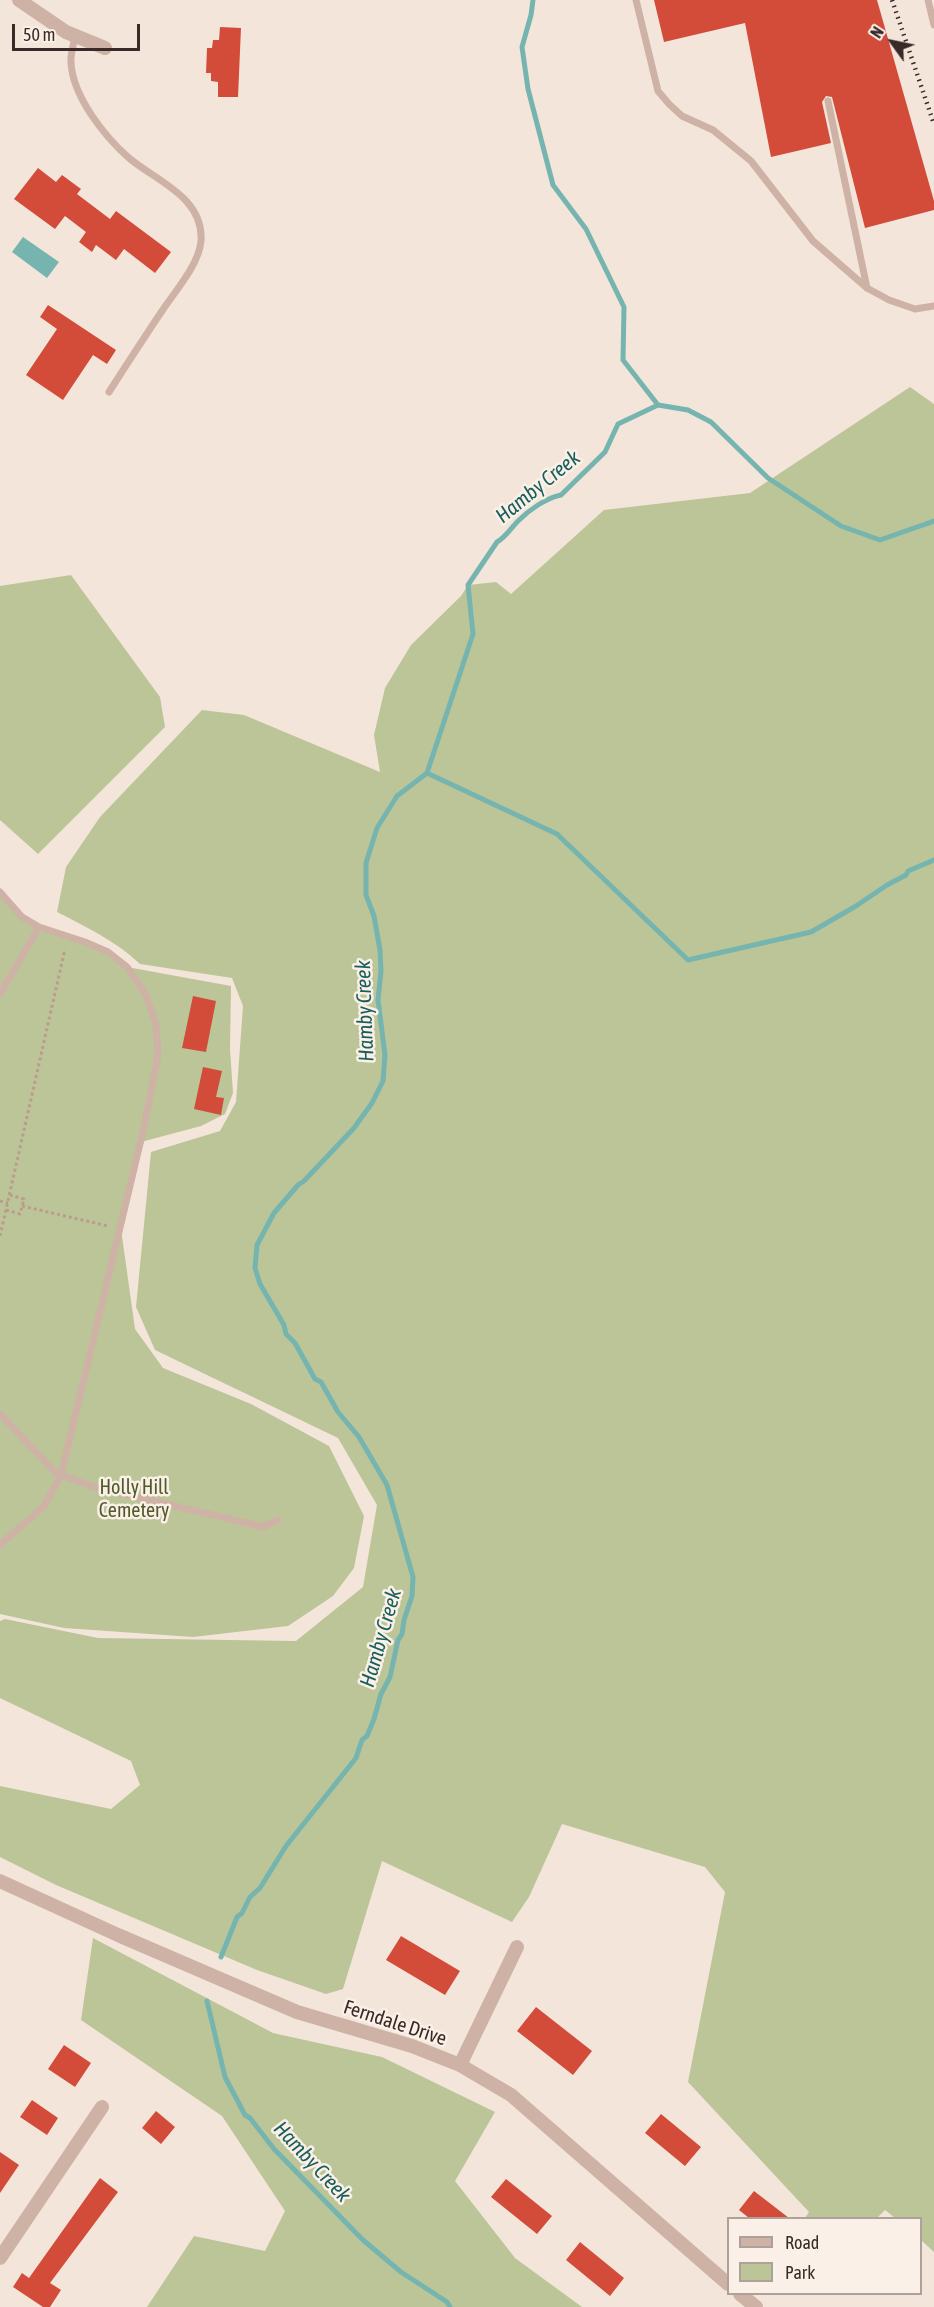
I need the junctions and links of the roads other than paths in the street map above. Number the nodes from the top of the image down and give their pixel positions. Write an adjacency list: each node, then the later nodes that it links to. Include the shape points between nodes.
1 (19, 0): 5 (street)
2 (636, 0): 8 (lane, via 658,91 682,116 713,130 751,161 813,242)
3 (928, 0): 4 (lane)
4 (934, 26)
5 (75, 36): 6 (street); 10 (lane, via 71,62 88,110 107,137 131,160 181,195 198,224 201,240 191,266)
6 (105, 48)
7 (828, 101): 8 (lane)
8 (867, 288): 9 (lane, via 915,309)
9 (934, 306)
10 (109, 392)
11 (0, 892): 12 (lane, via 22,917)
12 (39, 927): 13 (lane); 15 (lane, via 108,952 127,967 146,995 156,1025 158,1055 121,1229)
13 (0, 994)
14 (0, 1414): 15 (lane)
15 (61, 1474): 16 (lane, via 91,1486 263,1527); 17 (lane, via 44,1506)
16 (278, 1520)
17 (0, 1545)
18 (0, 1881): 20 (street, Ferndale Drive, via 297,2012 412,2046)
19 (517, 1947): 20 (street)
20 (460, 2065): 23 (street, Ferndale Drive, via 511,2095)
21 (102, 2108): 22 (street)
22 (0, 2258)
23 (727, 2282)
24 (741, 2295): 25 (street)
25 (756, 2307)

